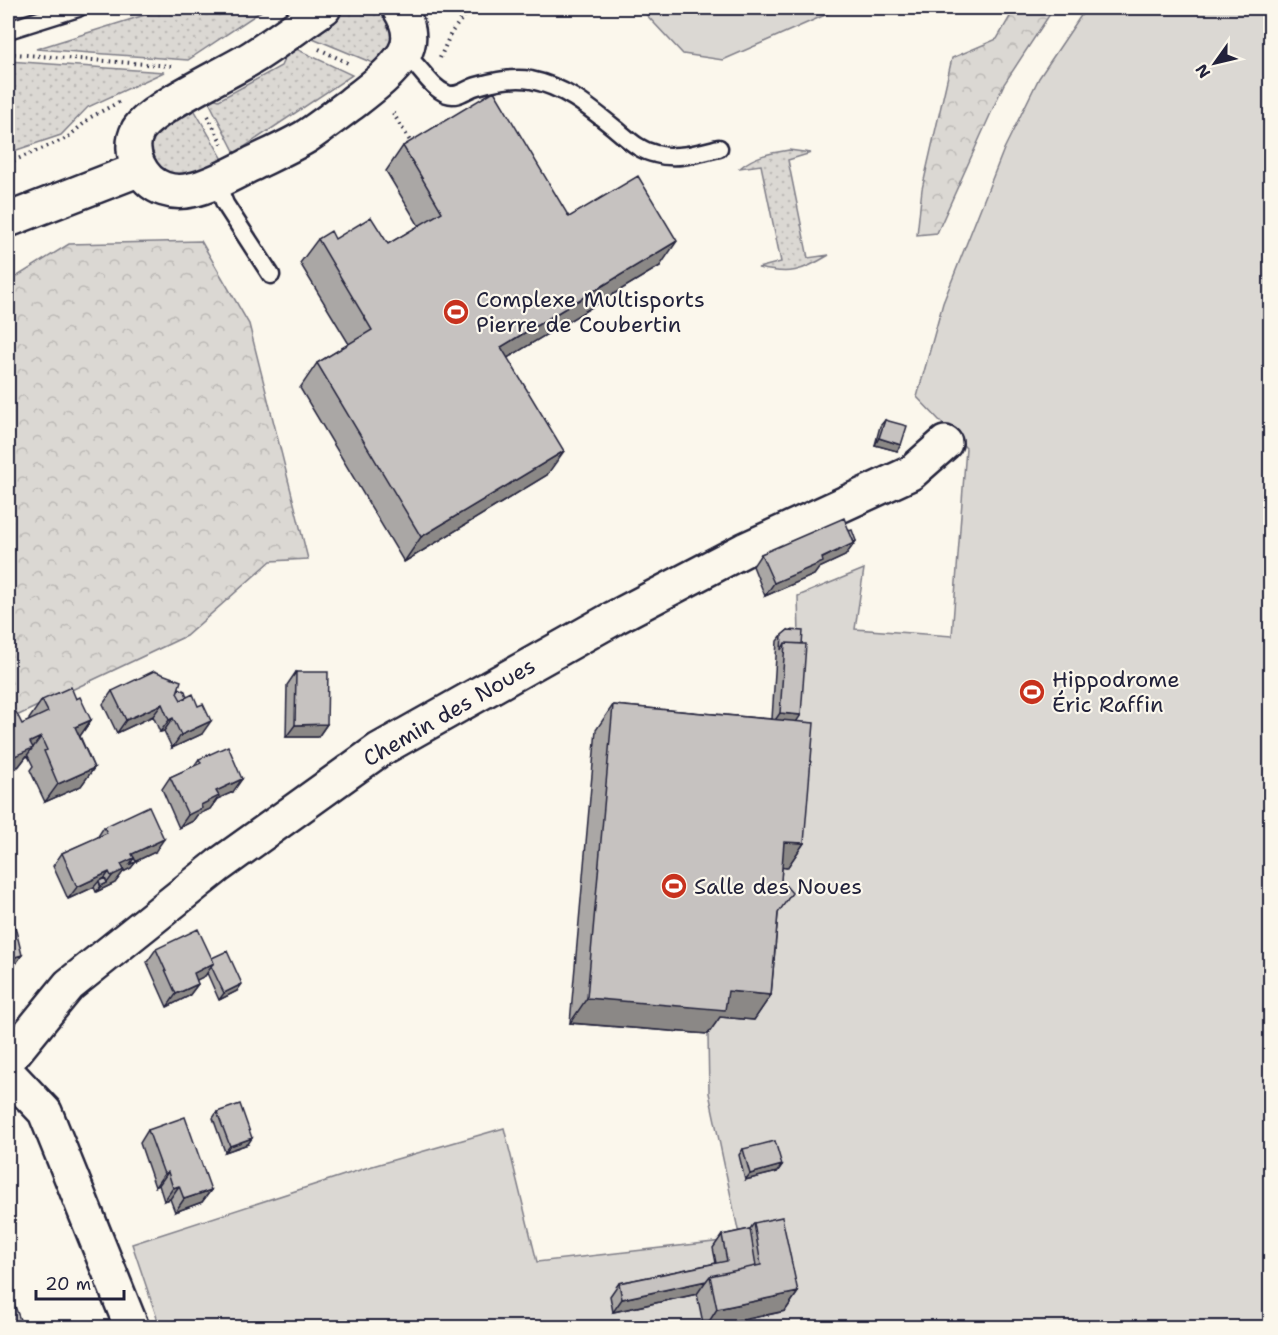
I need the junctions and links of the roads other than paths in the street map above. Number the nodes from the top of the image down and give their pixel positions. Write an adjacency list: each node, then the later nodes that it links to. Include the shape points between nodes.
1 (78, 8): 4 (lane)
2 (324, 8): 7 (street, via 253,57 165,108 139,130 134,145)
3 (399, 8): 5 (street, via 409,30)
4 (8, 30)
5 (414, 63): 6 (lane, via 438,90 451,95 513,79 549,85 569,93 638,147 655,154 678,156); 8 (street, via 381,80 305,137)
6 (719, 148)
7 (140, 169): 8 (street, via 163,189 175,192 192,190); 9 (street)
8 (226, 176): 10 (lane, via 225,204)
9 (8, 220)
10 (271, 275)
11 (945, 443): 12 (street, Chemin des Noues, via 911,473 744,550 604,623 379,750 219,865 69,986)
12 (8, 1060)
13 (8, 1073): 14 (street, via 45,1112)
14 (132, 1328)

